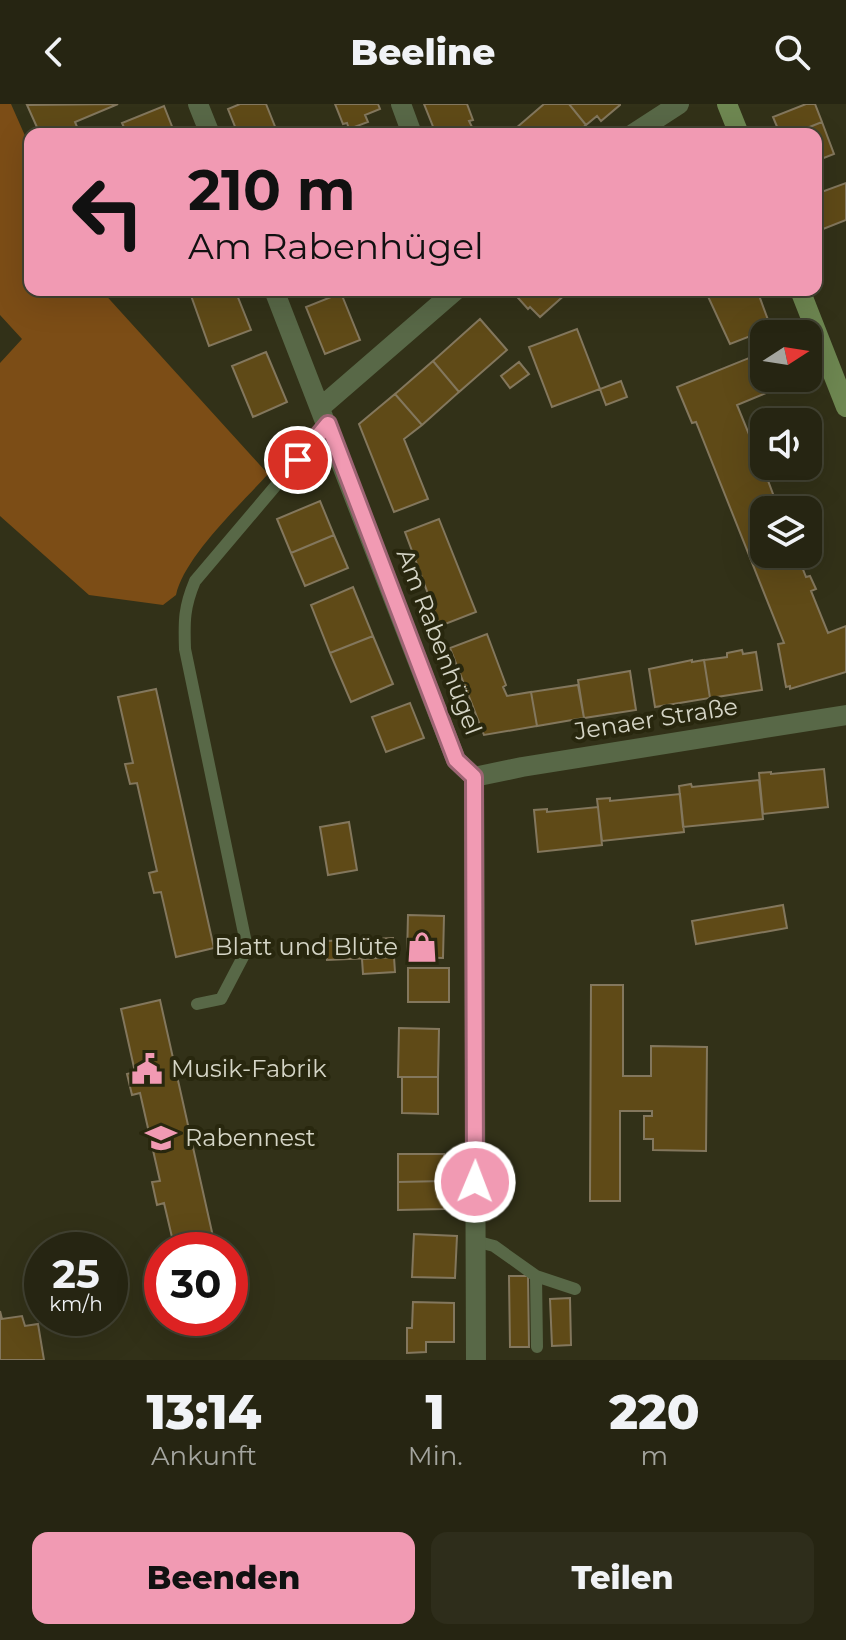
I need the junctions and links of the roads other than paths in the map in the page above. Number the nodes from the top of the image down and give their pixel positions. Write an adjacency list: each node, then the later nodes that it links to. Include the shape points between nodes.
1 (198, 104): 5 (street)
2 (401, 104): 6 (street)
3 (679, 104): 7 (street)
4 (727, 104): 8 (street)
5 (208, 128)
6 (410, 128)
7 (642, 128)
8 (737, 128)
9 (276, 296): 13 (street, Am Rabenhügel)
10 (450, 296): 13 (street)
11 (802, 296): 12 (street)
12 (846, 407)
13 (324, 416): 15 (street, Am Rabenhügel, via 456,760); 16 (lane, via 195,581 186,601 185,649 246,943 221,999)
14 (846, 715): 15 (street, Jenaer Straße)
15 (474, 777): 17 (street)
16 (197, 1004)
17 (475, 1241): 18 (lane, via 494,1246); 21 (street)
18 (536, 1276): 19 (lane); 20 (lane)
19 (575, 1289)
20 (537, 1347)
21 (476, 1360)

